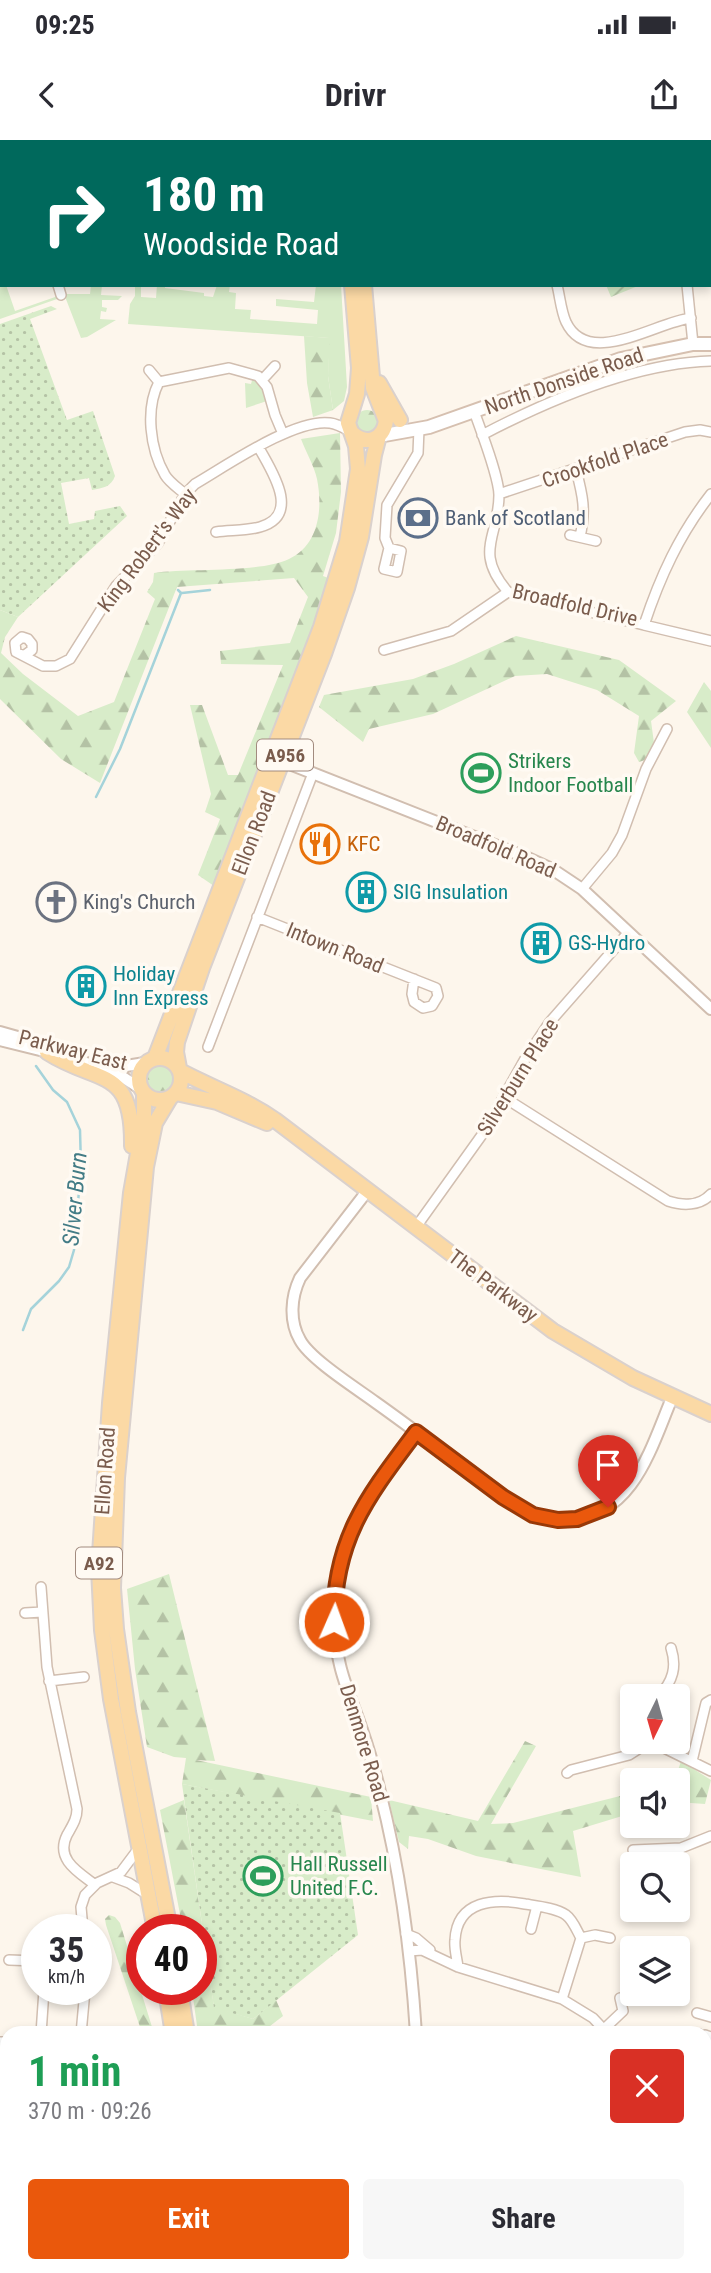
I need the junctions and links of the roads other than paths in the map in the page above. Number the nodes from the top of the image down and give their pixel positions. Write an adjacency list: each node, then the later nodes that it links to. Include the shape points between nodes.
1 (352, 287): 15 (main road, A956, via 359,368)
2 (365, 287): 5 (main road, A956)
3 (556, 287): 6 (street, via 572,333 591,343 622,340)
4 (687, 287): 6 (street)
5 (367, 306): 14 (main road, A956, via 373,388); 17 (main road, via 375,329 381,388)
6 (691, 318): 7 (street)
7 (692, 344): 8 (main road, North Donside Road); 16 (main road, North Donside Road, via 621,359)
8 (711, 344)
9 (711, 361): 23 (street, North Donside Road, via 619,378 532,409)
10 (275, 366): 12 (street)
11 (149, 370): 13 (street)
12 (263, 379): 13 (street, via 229,368); 21 (street)
13 (159, 382): 27 (street, via 150,410 155,444 165,475)
14 (380, 407): 15 (main road, via 365,402); 17 (main road); 24 (main road, A956, via 386,421)
15 (352, 410): 18 (street, King Robert's Way); 22 (main road, A956, via 348,423)
16 (474, 411): 19 (main road, North Donside Road); 23 (street, Broadfold Drive)
17 (400, 420): 19 (main road)
18 (326, 423): 21 (street, King Robert's Way); 22 (street)
19 (419, 429): 24 (main road, North Donside Road); 34 (street, via 418,453 387,505 385,538)
20 (711, 432): 26 (street, Crookfold Place, via 685,432)
21 (283, 433): 25 (street, King Robert's Way)
22 (352, 433): 24 (main road, via 365,440); 52 (main road, Ellon Road / A956, via 356,490 347,542 320,628)
23 (482, 435): 28 (street, Broadfold Drive)
24 (380, 436): 41 (main road, Ellon Road / A956, via 347,588)
25 (259, 448): 27 (street, King Robert's Way); 31 (street, via 281,489 281,505 268,523)
26 (576, 470): 28 (street, Crookfold Place); 33 (street, via 585,514 575,536)
27 (185, 494): 39 (street, King Robert's Way, via 158,543 121,579 70,659 49,667)
28 (499, 494): 35 (street, Broadfold Drive, via 490,555 493,570)
29 (711, 495): 36 (street, Broadfold Drive, via 672,553)
30 (236, 517): 31 (street)
31 (236, 530): 32 (street)
32 (216, 532)
33 (596, 541)
34 (389, 548)
35 (508, 592): 36 (street, Broadfold Drive); 38 (street, via 451,631)
36 (644, 625): 37 (street)
37 (711, 640)
38 (387, 647)
39 (25, 655)
40 (667, 729): 43 (street, via 646,769 622,835)
41 (282, 761): 42 (street, Broadfold Road); 53 (main road, Ellon Road / A956, via 181,1027 176,1052)
42 (313, 773): 43 (street, Broadfold Road, via 538,862); 44 (street)
43 (582, 889): 45 (street, Broadfold Road)
44 (257, 917): 46 (street, Intown Road); 50 (street)
45 (628, 933): 47 (street, Broadfold Road); 56 (street, Silverburn Place, via 549,1023)
46 (414, 979)
47 (711, 1009)
48 (0, 1032): 52 (street, Parkway East, via 120,1065)
49 (0, 1040): 51 (street, Parkway East)
50 (208, 1047)
51 (47, 1052): 54 (street, Parkway East, via 109,1069); 59 (main road, via 105,1077 124,1095 131,1117)
52 (150, 1061): 53 (main road, via 166,1058); 54 (main road, A92, via 139,1075)
53 (179, 1070): 55 (main road, A92, via 181,1083); 57 (main road, The Parkway, via 255,1107)
54 (142, 1091): 55 (main road, via 156,1100); 59 (main road, Ellon Road / A92, via 144,1119)
55 (173, 1096): 57 (main road, The Parkway, via 217,1102); 87 (main road, Ellon Road / A92, via 155,1123 145,1178 113,1551 121,1668)
56 (505, 1098): 60 (street, via 668,1201 690,1204); 61 (street, Silverburn Place)
57 (291, 1133): 58 (main road, The Parkway)
58 (368, 1190): 61 (main road, The Parkway); 64 (street, via 300,1278 293,1321 299,1340 312,1354)
59 (131, 1193): 79 (main road, Ellon Road / A92, via 99,1569 111,1699)
60 (711, 1194)
61 (415, 1227): 62 (main road, The Parkway, via 553,1331)
62 (672, 1398): 63 (main road, The Parkway); 64 (street, via 648,1456 626,1493 605,1509 577,1519 524,1511)
63 (711, 1414)
64 (416, 1432): 89 (street, Denmore Road, via 353,1524 340,1559 334,1601 338,1659 379,1788)
65 (41, 1587): 67 (street)
66 (25, 1612): 67 (street)
67 (42, 1612): 70 (street)
68 (671, 1648): 71 (street, via 675,1660)
69 (84, 1678): 70 (street)
70 (49, 1681): 82 (street, via 77,1809 64,1851 70,1865)
71 (669, 1684)
72 (711, 1700): 75 (street, via 706,1703)
73 (630, 1754): 77 (street)
74 (677, 1754): 75 (street)
75 (692, 1761): 76 (street)
76 (711, 1771)
77 (567, 1773)
78 (711, 1836): 80 (street, via 681,1848)
79 (139, 1848): 81 (street, via 125,1869); 83 (main road, Ellon Road / A92)
80 (633, 1850)
81 (113, 1877): 82 (street); 83 (street)
82 (94, 1884): 85 (street, via 82,1904)
83 (148, 1895): 86 (main road, Ellon Road / A92)
84 (537, 1906): 88 (street); 90 (street, via 566,1915); 96 (street, via 492,1900 465,1915 454,1942)
85 (82, 1914)
86 (152, 1914)
87 (167, 1914)
88 (531, 1929)
89 (406, 1934): 92 (street, Denmore Road); 93 (street)
90 (581, 1938): 91 (street); 97 (street)
91 (610, 1938)
92 (408, 1951): 93 (street); 109 (street, Denmore Road)
93 (437, 1956): 96 (street)
94 (9, 1960): 95 (street)
95 (21, 1960)
96 (458, 1967): 97 (street)
97 (562, 1999): 110 (street)
98 (43, 2005): 105 (street)
99 (84, 2005): 106 (street)
100 (168, 2005): 107 (main road)
101 (182, 2005): 108 (main road)
102 (622, 2006): 111 (street, via 623,2011)
103 (697, 2013): 104 (street)
104 (711, 2017)
105 (42, 2026)
106 (82, 2026)
107 (172, 2026)
108 (186, 2026)
109 (415, 2026)
110 (600, 2026)
111 (610, 2026)
112 (0, 2273): 113 (street)
113 (6, 2273)

